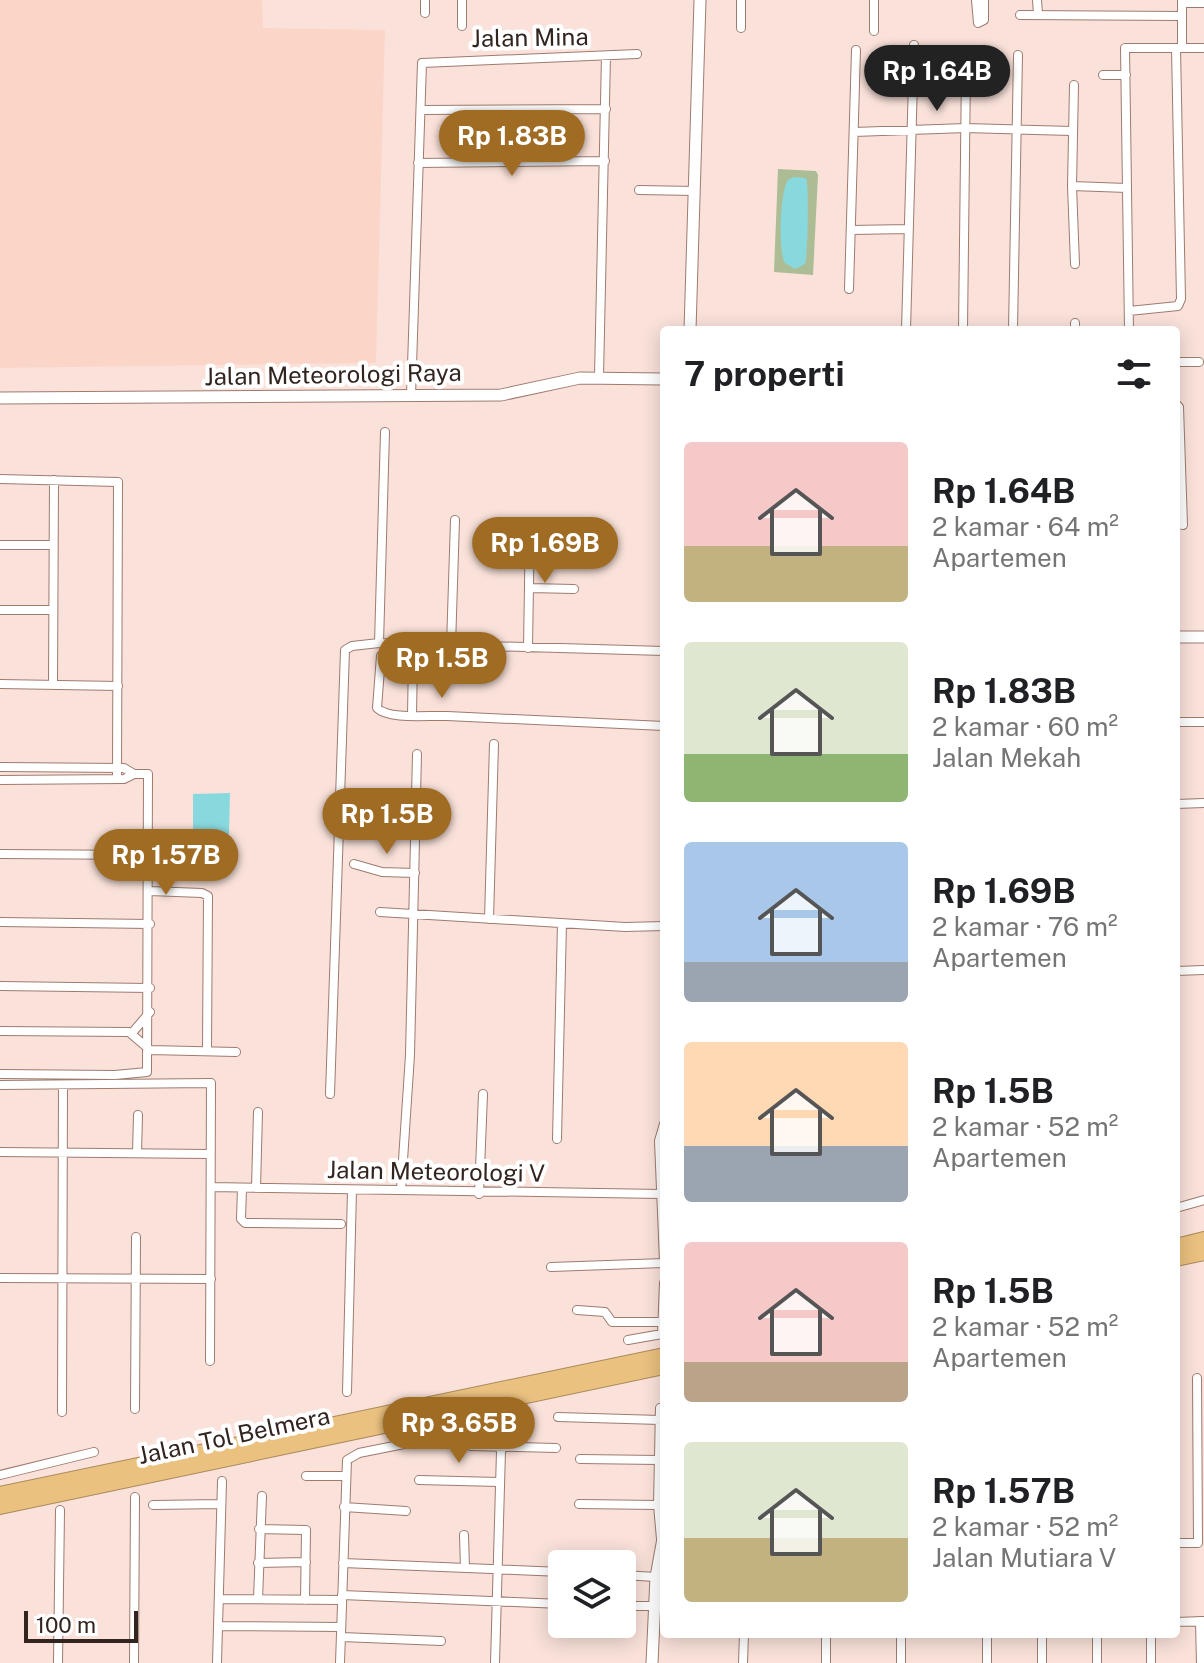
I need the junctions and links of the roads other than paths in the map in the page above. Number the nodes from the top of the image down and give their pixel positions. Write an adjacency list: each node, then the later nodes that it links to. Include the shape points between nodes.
1 (425, 0): 11 (street)
2 (462, 0): 15 (street)
3 (700, 0): 41 (street)
4 (741, 0): 16 (street)
5 (874, 0): 17 (street)
6 (976, 0): 7 (street, via 977,22 982,23)
7 (984, 0)
8 (1037, 0): 12 (street)
9 (1182, 1): 10 (street); 14 (street)
10 (1204, 3)
11 (425, 13)
12 (1038, 14): 13 (street); 14 (street)
13 (1020, 15)
14 (1182, 16): 19 (street)
15 (462, 26)
16 (741, 28)
17 (874, 31)
18 (914, 45): 33 (street)
19 (1179, 48): 20 (street); 27 (street, via 1125,48); 46 (street, via 1181,299 1170,309)
20 (1204, 48)
21 (856, 50): 35 (street)
22 (637, 54): 24 (street, Jalan Mina)
23 (1018, 55): 32 (street)
24 (606, 56): 29 (street); 30 (street, Jalan Mina, via 424,62)
25 (966, 68): 31 (street)
26 (1103, 75): 27 (street)
27 (1126, 75): 39 (street)
28 (1074, 85): 34 (street)
29 (606, 109): 30 (street); 36 (street)
30 (421, 110): 37 (street)
31 (966, 128): 32 (street); 33 (street); 49 (street)
32 (1016, 128): 34 (street); 50 (street)
33 (909, 130): 35 (street); 42 (street)
34 (1072, 131): 38 (street)
35 (854, 132): 43 (street)
36 (605, 161): 37 (street); 54 (street)
37 (418, 163): 56 (street)
38 (1072, 186): 39 (street); 44 (street)
39 (1127, 188): 46 (street)
40 (639, 190): 41 (street)
41 (695, 191): 47 (street)
42 (908, 229): 43 (street); 48 (street)
43 (851, 230): 45 (street)
44 (1075, 264)
45 (849, 289)
46 (1129, 311): 51 (street)
47 (690, 326)
48 (906, 326)
49 (963, 326)
50 (1013, 326)
51 (1129, 326)
52 (1180, 362): 53 (street)
53 (1199, 362)
54 (599, 376): 55 (street, Jalan Meteorologi Raya); 56 (street, Jalan Meteorologi Raya, via 501,395)
55 (660, 379)
56 (411, 396): 57 (street, Jalan Meteorologi Raya)
57 (0, 398)
58 (385, 432): 73 (street)
59 (1180, 436): 64 (street)
60 (0, 479): 61 (street)
61 (54, 480): 66 (street); 79 (street, via 118,482)
62 (455, 520): 74 (street)
63 (530, 522): 67 (street)
64 (1183, 525)
65 (0, 545): 66 (street)
66 (53, 545): 70 (street)
67 (529, 588): 68 (street); 75 (street)
68 (574, 589)
69 (0, 610): 70 (street)
70 (53, 610): 78 (street)
71 (1180, 637): 72 (street)
72 (1204, 637)
73 (379, 643): 74 (street); 118 (street, via 352,646 345,653)
74 (451, 646): 75 (street)
75 (528, 648): 76 (street)
76 (660, 651)
77 (0, 684): 78 (street)
78 (53, 685): 79 (street)
79 (118, 686): 87 (street)
80 (412, 714): 80 (street, via 377,710 381,656 413,659); 83 (street)
81 (1180, 722): 82 (street)
82 (1204, 722)
83 (660, 726)
84 (494, 744): 100 (street)
85 (417, 754): 96 (street)
86 (0, 767): 87 (street)
87 (117, 768): 88 (street); 89 (street)
88 (134, 774): 89 (street); 94 (street, via 150,776)
89 (117, 779): 90 (street)
90 (0, 780)
91 (1204, 803): 92 (street)
92 (1180, 804)
93 (0, 854): 94 (street)
94 (150, 855): 97 (street)
95 (354, 864): 96 (street)
96 (415, 873): 99 (street)
97 (150, 891): 103 (street); 113 (street, via 208,896)
98 (380, 912): 99 (street)
99 (415, 915): 100 (street); 133 (street)
100 (489, 919): 102 (street)
101 (0, 922): 103 (street)
102 (562, 923): 104 (street); 123 (street)
103 (150, 924): 108 (street)
104 (660, 926)
105 (1204, 970): 106 (street)
106 (1180, 971)
107 (0, 986): 108 (street)
108 (150, 988): 109 (street)
109 (150, 1012): 111 (street); 112 (street)
110 (0, 1031): 111 (street)
111 (132, 1033): 112 (street)
112 (150, 1050): 113 (street); 115 (street, via 144,1073)
113 (207, 1051): 114 (street)
114 (236, 1052)
115 (0, 1074)
116 (0, 1085): 117 (street)
117 (63, 1085): 125 (street); 127 (street, via 211,1083)
118 (330, 1094)
119 (483, 1094): 134 (street)
120 (258, 1112): 131 (street)
121 (138, 1115): 126 (street)
122 (660, 1131): 128 (street)
123 (557, 1139)
124 (0, 1152): 125 (street)
125 (63, 1153): 126 (street); 148 (street)
126 (137, 1153): 127 (street)
127 (210, 1154): 129 (street)
128 (660, 1164)
129 (211, 1187): 130 (street, Jalan Meteorologi V); 149 (street)
130 (242, 1188): 131 (street, Jalan Meteorologi V); 138 (street, via 245,1223)
131 (256, 1188): 132 (street, Jalan Meteorologi V)
132 (352, 1190): 133 (street, Jalan Meteorologi V); 158 (street)
133 (401, 1190): 134 (street, Jalan Meteorologi V)
134 (479, 1194): 135 (street, Jalan Meteorologi V)
135 (660, 1194)
136 (1204, 1200): 137 (street)
137 (1180, 1207)
138 (341, 1224)
139 (136, 1237): 147 (street)
140 (1204, 1239): 141 (highway)
141 (1180, 1245)
142 (1204, 1253): 143 (highway)
143 (1180, 1258)
144 (660, 1262): 145 (street)
145 (551, 1267)
146 (0, 1278): 148 (street)
147 (137, 1278): 148 (street); 149 (street); 160 (street)
148 (62, 1279): 161 (street)
149 (211, 1279): 155 (street)
150 (577, 1310): 151 (street, via 605,1312 613,1322)
151 (660, 1322)
152 (660, 1335): 153 (street)
153 (628, 1340)
154 (660, 1356): 178 (highway, Jalan Tol Belmera)
155 (210, 1361)
156 (660, 1368): 185 (highway, Jalan Tol Belmera)
157 (1197, 1378): 192 (street, via 1198,1543)
158 (347, 1392)
159 (660, 1408): 164 (street)
160 (135, 1409)
161 (62, 1412)
162 (502, 1416): 167 (street)
163 (558, 1417): 164 (street)
164 (660, 1420): 171 (street)
165 (434, 1438): 174 (street, via 350,1456)
166 (471, 1446): 167 (street)
167 (500, 1447): 168 (street); 177 (street)
168 (556, 1448)
169 (94, 1452): 172 (street)
170 (580, 1459): 171 (street)
171 (659, 1460): 184 (street)
172 (0, 1475)
173 (306, 1476): 174 (street)
174 (346, 1476): 186 (street)
175 (419, 1480): 177 (street)
176 (222, 1481): 181 (street)
177 (499, 1482): 198 (street)
178 (0, 1494)
179 (262, 1496): 190 (street)
180 (135, 1497): 224 (street)
181 (220, 1504): 183 (street); 203 (street)
182 (579, 1504): 184 (street)
183 (153, 1505)
184 (658, 1505): 189 (street)
185 (0, 1507)
186 (344, 1507): 188 (street); 196 (street)
187 (60, 1510): 223 (street)
188 (406, 1511)
189 (660, 1522)
190 (259, 1529): 194 (street, via 304,1528); 195 (street)
191 (464, 1535): 197 (street)
192 (1180, 1543)
193 (660, 1551): 201 (street)
194 (306, 1562): 195 (street); 205 (street)
195 (258, 1563): 204 (street)
196 (343, 1563): 197 (street); 202 (street)
197 (465, 1568): 198 (street)
198 (498, 1569): 199 (street); 207 (street)
199 (548, 1571)
200 (636, 1576): 201 (street)
201 (656, 1577): 206 (street)
202 (342, 1598): 205 (street); 207 (street); 213 (street)
203 (219, 1599): 204 (street); 212 (street)
204 (258, 1599): 205 (street)
205 (305, 1600)
206 (657, 1601): 209 (street); 228 (street)
207 (496, 1602): 208 (street); 227 (street)
208 (548, 1604)
209 (636, 1604)
210 (1202, 1621): 211 (street); 236 (street)
211 (1180, 1622)
212 (218, 1626): 213 (street); 225 (street)
213 (341, 1627): 214 (street)
214 (341, 1637): 222 (street); 226 (street)
215 (744, 1638): 229 (street)
216 (826, 1638): 230 (street)
217 (901, 1638): 231 (street)
218 (987, 1638): 232 (street)
219 (1042, 1638): 233 (street)
220 (1097, 1638): 234 (street)
221 (1151, 1638): 235 (street)
222 (441, 1641)
223 (58, 1663)
224 (134, 1663)
225 (217, 1663)
226 (340, 1663)
227 (495, 1663)
228 (652, 1663)
229 (743, 1663)
230 (826, 1663)
231 (901, 1663)
232 (987, 1663)
233 (1042, 1663)
234 (1097, 1663)
235 (1151, 1663)
236 (1201, 1663)

